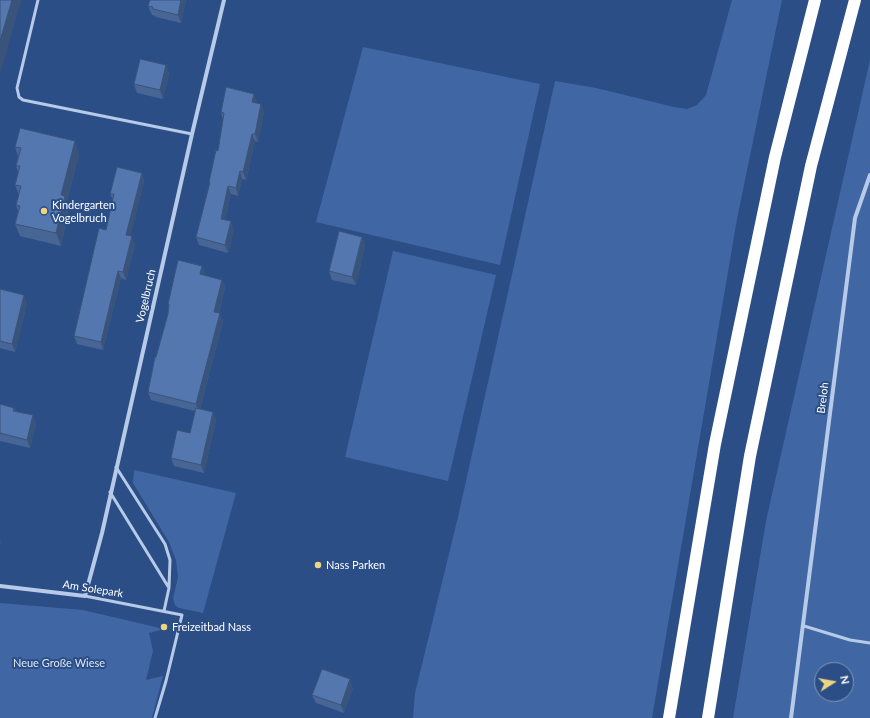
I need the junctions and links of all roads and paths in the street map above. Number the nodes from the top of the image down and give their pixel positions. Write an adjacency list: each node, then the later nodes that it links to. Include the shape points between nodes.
1 (38, 0): 5 (lane, via 17,88 19,97 23,100)
2 (224, 0): 5 (street, Vogelbruch)
3 (815, 0): 16 (highway, via 775,157 715,444)
4 (855, 0): 17 (highway, via 811,166 755,433)
5 (192, 134): 7 (street, Vogelbruch)
6 (870, 175): 13 (street, Breloh, via 855,218)
7 (116, 468): 8 (street, Vogelbruch); 10 (lane, via 165,544 170,560)
8 (110, 492): 10 (lane); 11 (street, Vogelbruch)
9 (0, 586): 11 (street, Am Solepark)
10 (169, 588): 12 (lane)
11 (85, 596): 12 (lane, Am Solepark)
12 (164, 611): 15 (lane, Am Solepark, via 182,615)
13 (804, 626): 14 (lane, via 850,640); 18 (street, Breloh)
14 (870, 643)
15 (155, 718)
16 (669, 718)
17 (708, 718)
18 (791, 718)

